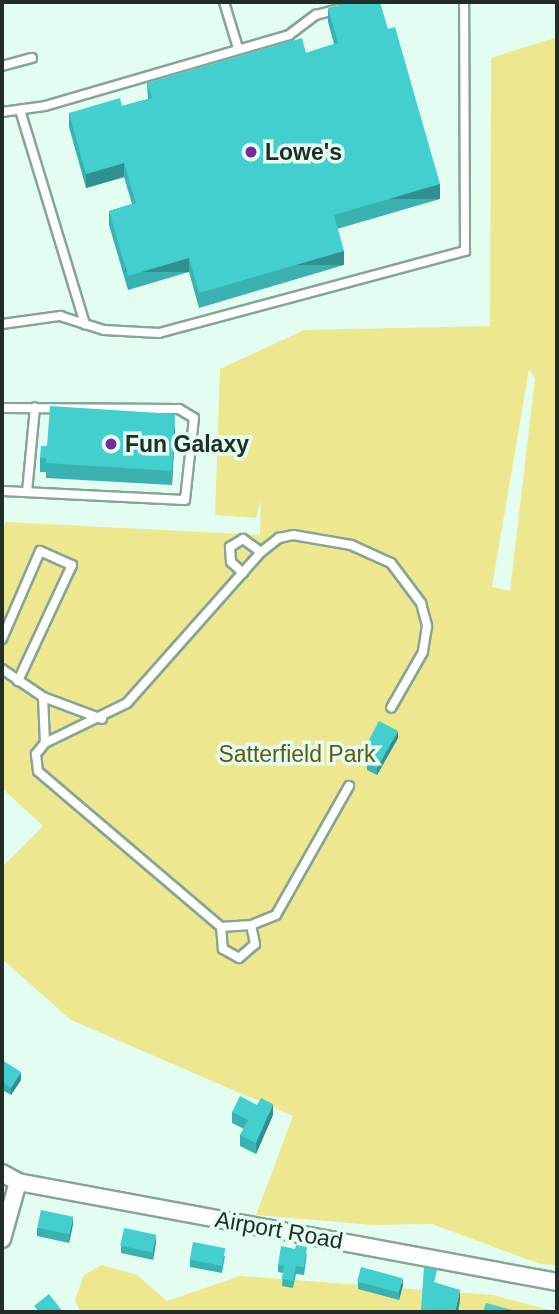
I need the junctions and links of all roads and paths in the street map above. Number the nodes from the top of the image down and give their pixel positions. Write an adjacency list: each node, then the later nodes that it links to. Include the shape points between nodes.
1 (224, 2): 4 (lane)
2 (464, 2): 10 (lane, via 465,251 159,333)
3 (347, 7): 4 (lane, via 316,15 289,35)
4 (238, 48): 7 (lane)
5 (32, 58): 6 (lane)
6 (2, 66)
7 (20, 110): 8 (lane); 10 (lane)
8 (2, 112)
9 (2, 324): 10 (lane, via 60,316)
10 (85, 324)
11 (35, 407): 12 (lane); 14 (lane); 14 (lane, via 179,409 194,418 185,500)
12 (2, 408)
13 (2, 491): 14 (lane)
14 (27, 492)
15 (261, 552): 16 (lane); 16 (lane, via 243,539 230,547 231,562); 21 (lane, via 279,538 293,535 351,545 391,562 421,603 427,626 423,652)
16 (243, 573): 22 (lane, via 127,703)
17 (2, 639): 19 (lane, via 40,551 72,565)
18 (2, 669): 19 (lane)
19 (18, 681): 20 (lane)
20 (43, 697): 22 (lane); 23 (lane)
21 (391, 708)
22 (102, 719): 23 (lane)
23 (45, 743): 26 (lane, via 36,754 38,771)
24 (349, 786): 25 (lane, via 276,915)
25 (251, 925): 26 (lane); 26 (lane, via 255,944 239,958 223,948)
26 (221, 926)
27 (2, 1174): 28 (street, Airport Road)
28 (18, 1182): 29 (street); 30 (street, Airport Road)
29 (2, 1239)
30 (557, 1282)

